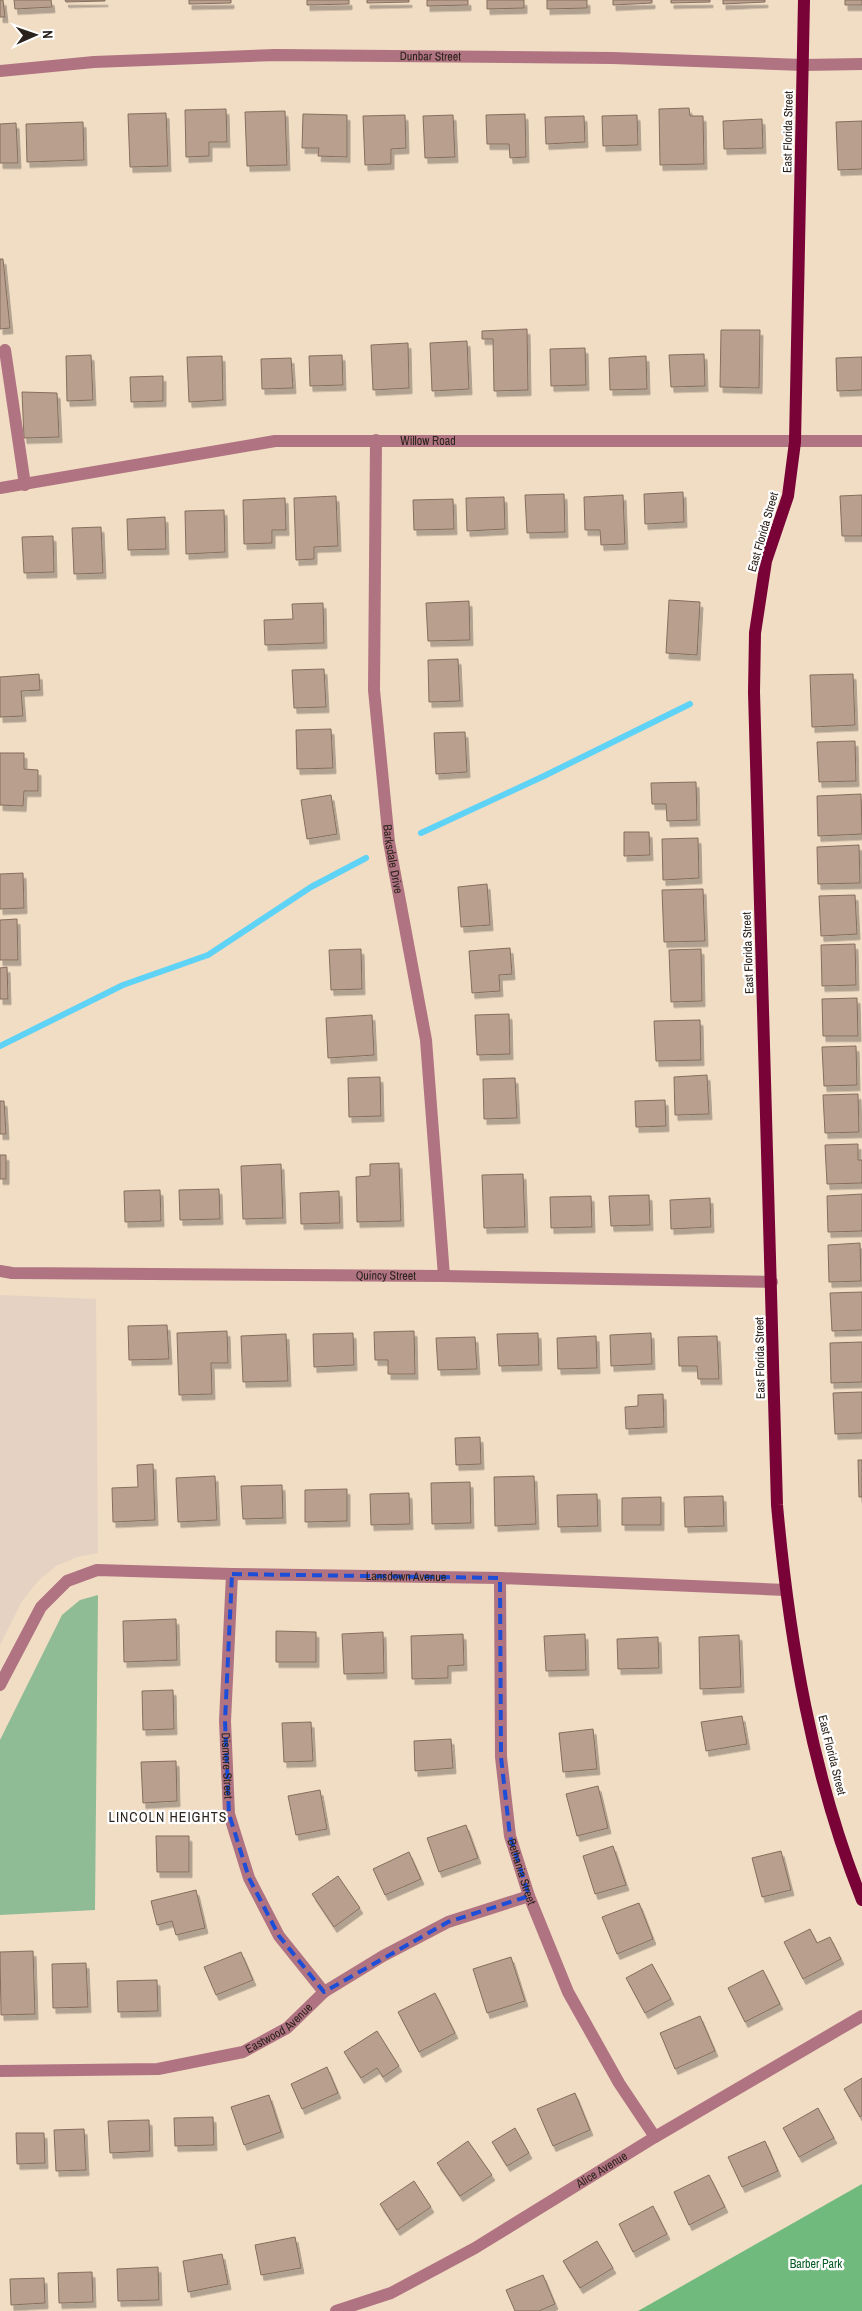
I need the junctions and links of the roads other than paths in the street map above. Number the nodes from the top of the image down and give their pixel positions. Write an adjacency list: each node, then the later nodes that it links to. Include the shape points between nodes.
1 (804, 0): 3 (main road, East Florida Street)
2 (862, 64): 3 (street, Dunbar Street)
3 (803, 65): 4 (street, Dunbar Street, via 613,58 276,55 94,62); 8 (main road, East Florida Street)
4 (0, 71)
5 (5, 350): 9 (street)
6 (376, 440): 8 (street, Willow Road); 9 (street, Willow Road, via 275,441); 12 (street, Barksdale Drive, via 374,690 389,842 426,1040)
7 (862, 441): 8 (street, Willow Road)
8 (795, 442): 13 (main road, East Florida Street, via 788,496 766,561 755,633 754,692)
9 (25, 485): 10 (street, Willow Road)
10 (0, 488)
11 (0, 1271): 12 (street, Quincy Street)
12 (444, 1276): 13 (street, Quincy Street)
13 (772, 1282): 16 (main road, East Florida Street, via 777,1506)
14 (232, 1574): 15 (street, Lansdown Avenue); 17 (street, Lansdown Avenue, via 97,1570 67,1581 41,1607); 20 (street, Dismore Street, via 225,1721 229,1814 249,1878 278,1936)
15 (500, 1578): 16 (street, Lansdown Avenue); 18 (street, Bethania Street, via 501,1757 510,1836)
16 (785, 1590): 19 (main road, East Florida Street, via 814,1750 850,1871)
17 (0, 1685)
18 (529, 1896): 20 (street, Eastwood Avenue, via 448,1922); 23 (street, Bethania Street, via 568,1992 619,2083)
19 (862, 1900)
20 (324, 1992): 22 (street, Eastwood Avenue, via 287,2028 243,2052 158,2069)
21 (862, 2016): 23 (street, Alice Avenue)
22 (0, 2071)
23 (655, 2137): 24 (street, Alice Avenue, via 467,2252 391,2293)
24 (336, 2311)

